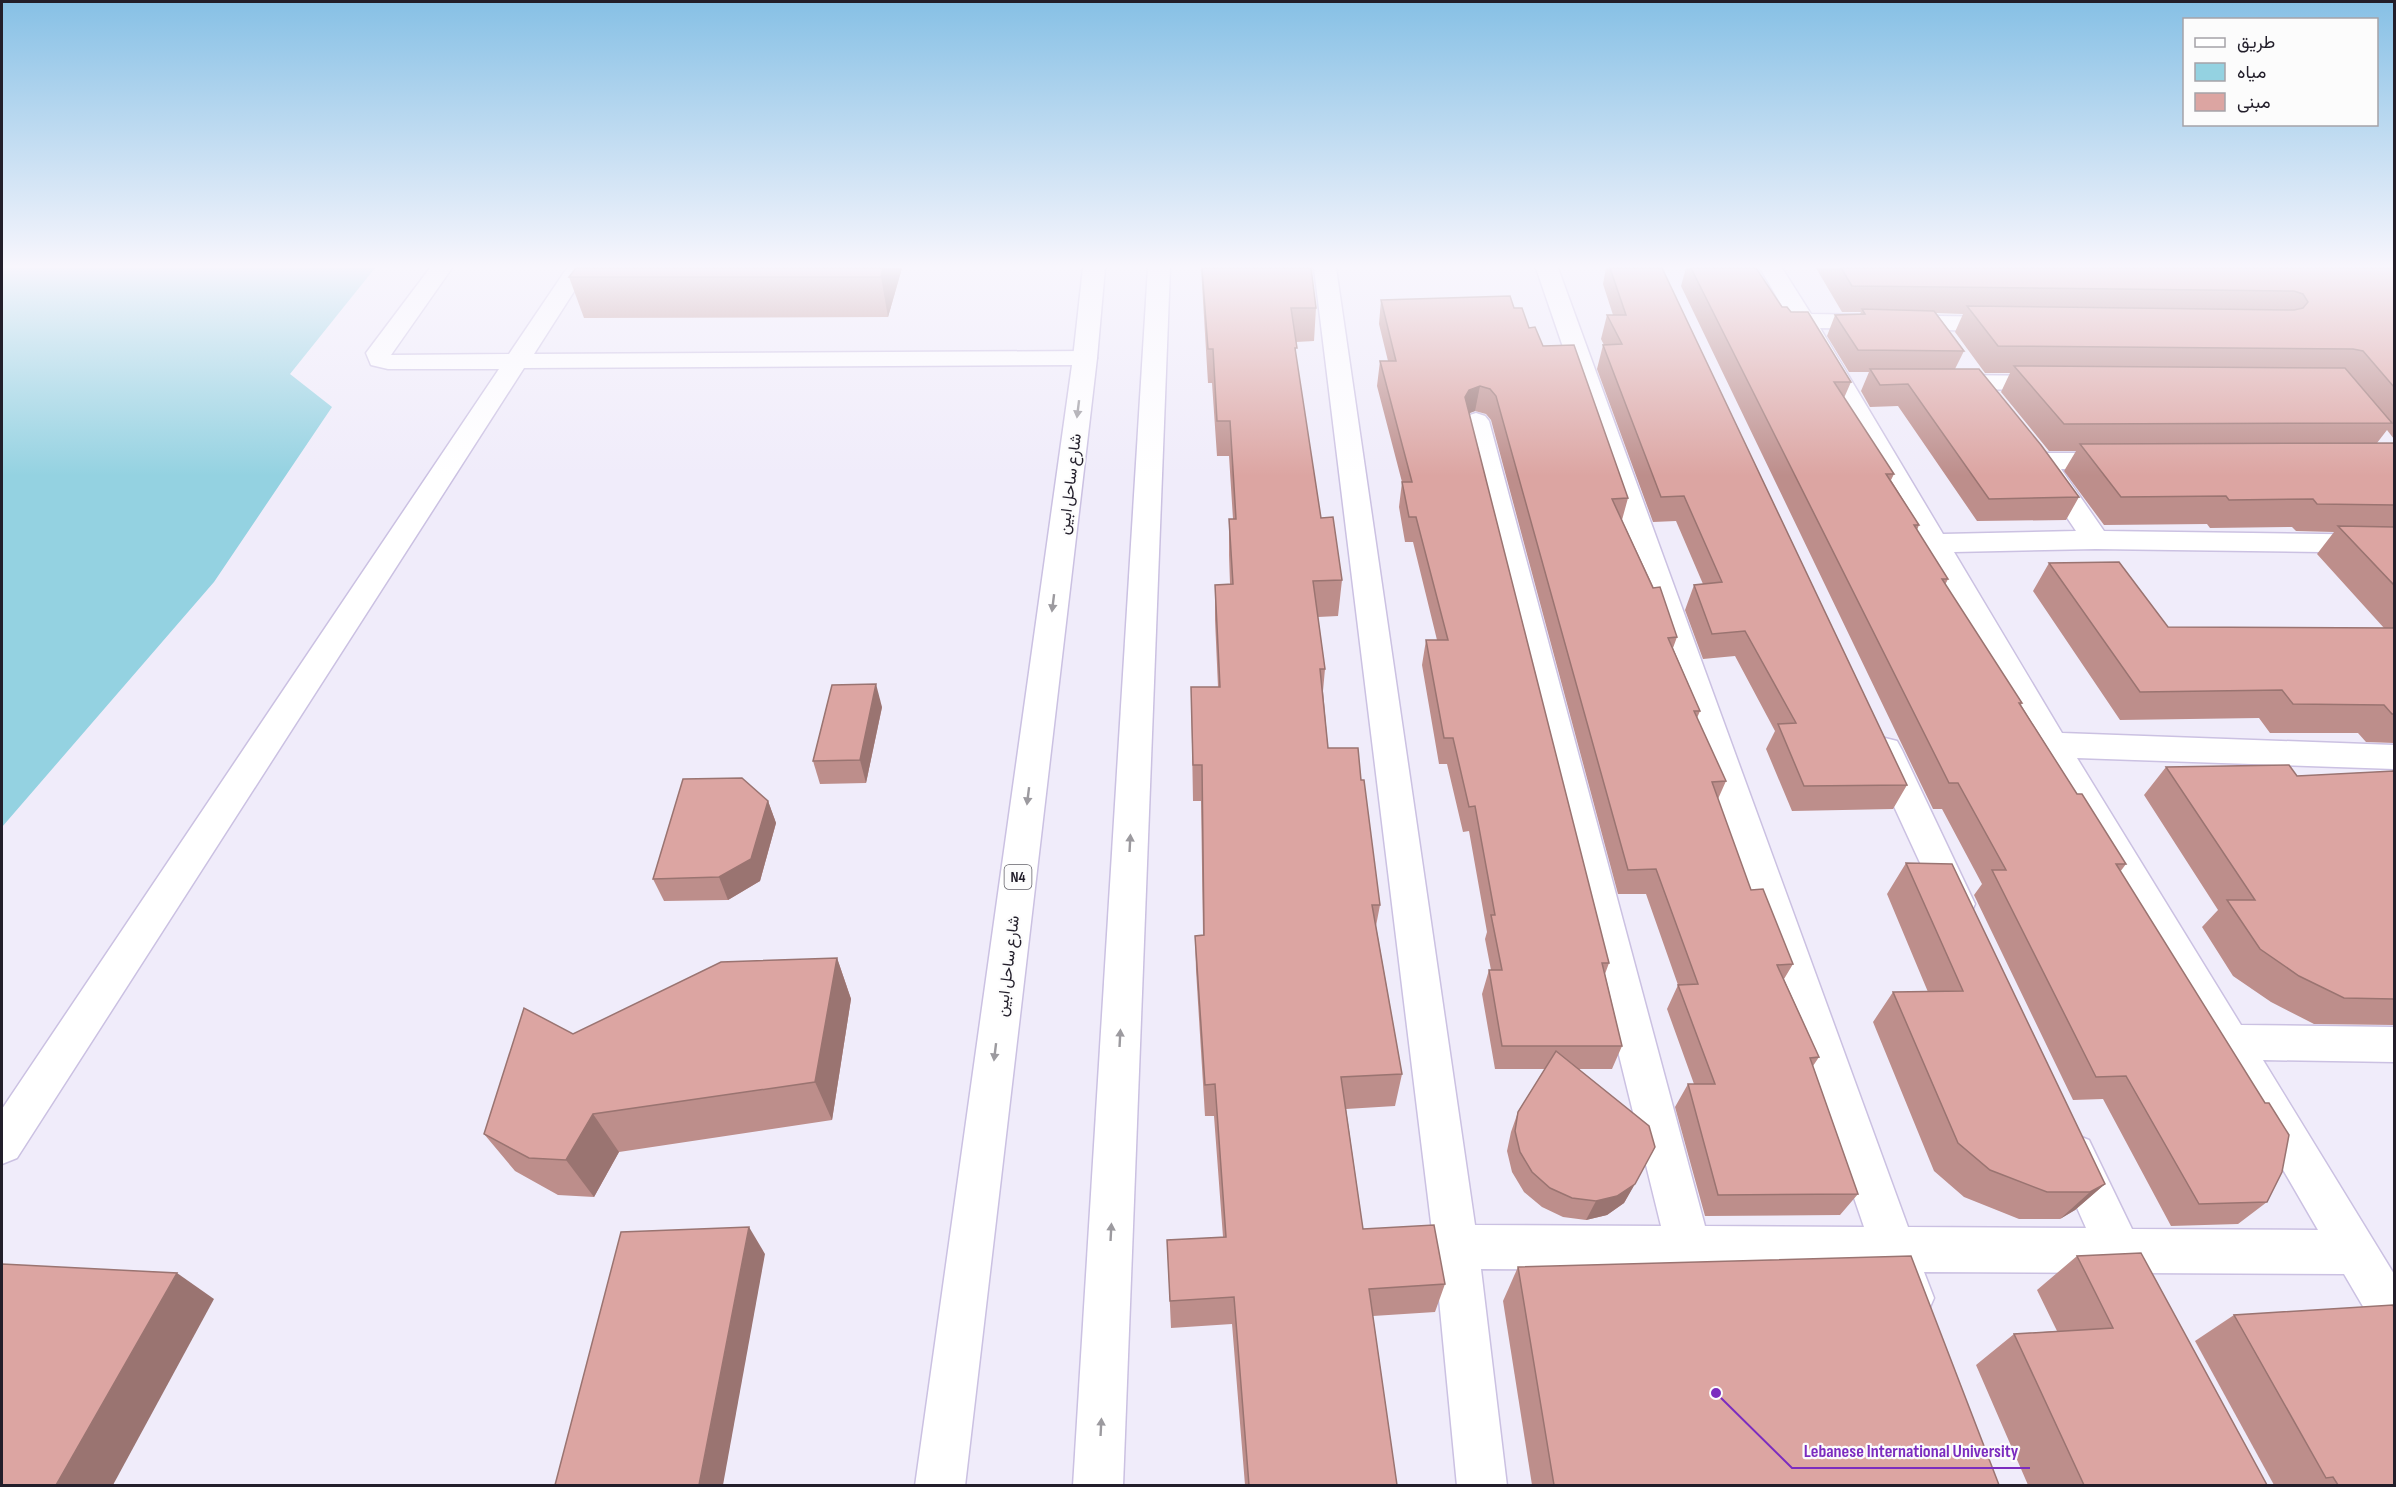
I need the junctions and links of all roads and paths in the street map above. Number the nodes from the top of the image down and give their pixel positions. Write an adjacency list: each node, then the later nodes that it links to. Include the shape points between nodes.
1 (390, 337): 10 (main road, via 378,353 380,360)
2 (532, 337): 10 (main road)
3 (1087, 337): 9 (main road, شارع ساحل ابين / N4)
4 (1156, 337): 36 (main road, one-way to 4)
5 (1334, 337): 28 (main road)
6 (1571, 337): 30 (main road)
7 (1815, 337): 18 (main road, via 1851,381)
8 (1944, 337): 12 (main road)
9 (1085, 358): 10 (main road); 35 (main road, شارع ساحل ابين / N4, one-way to 35)
10 (516, 362): 27 (main road)
11 (1920, 382): 12 (main road)
12 (1977, 383): 13 (main road); 14 (main road)
13 (2072, 383)
14 (1998, 409)
15 (1476, 421): 29 (main road)
16 (2135, 460): 17 (main road, via 2034,452)
17 (2096, 540): 18 (main road); 19 (main road)
18 (1935, 543): 21 (main road)
19 (2394, 544)
20 (1872, 721): 23 (main road)
21 (2052, 745): 22 (main road); 24 (main road)
22 (2394, 758)
23 (1968, 927)
24 (2232, 1042): 25 (main road); 32 (main road)
25 (2394, 1044)
26 (2064, 1132): 31 (main road)
27 (2, 1144)
28 (1456, 1247): 29 (main road); 37 (main road)
29 (1689, 1248): 30 (main road)
30 (1893, 1249): 31 (main road); 34 (main road)
31 (2119, 1251): 32 (main road)
32 (2355, 1252): 33 (main road)
33 (2394, 1316)
34 (1921, 1324)
35 (940, 1485)
36 (1098, 1485)
37 (1482, 1485)

